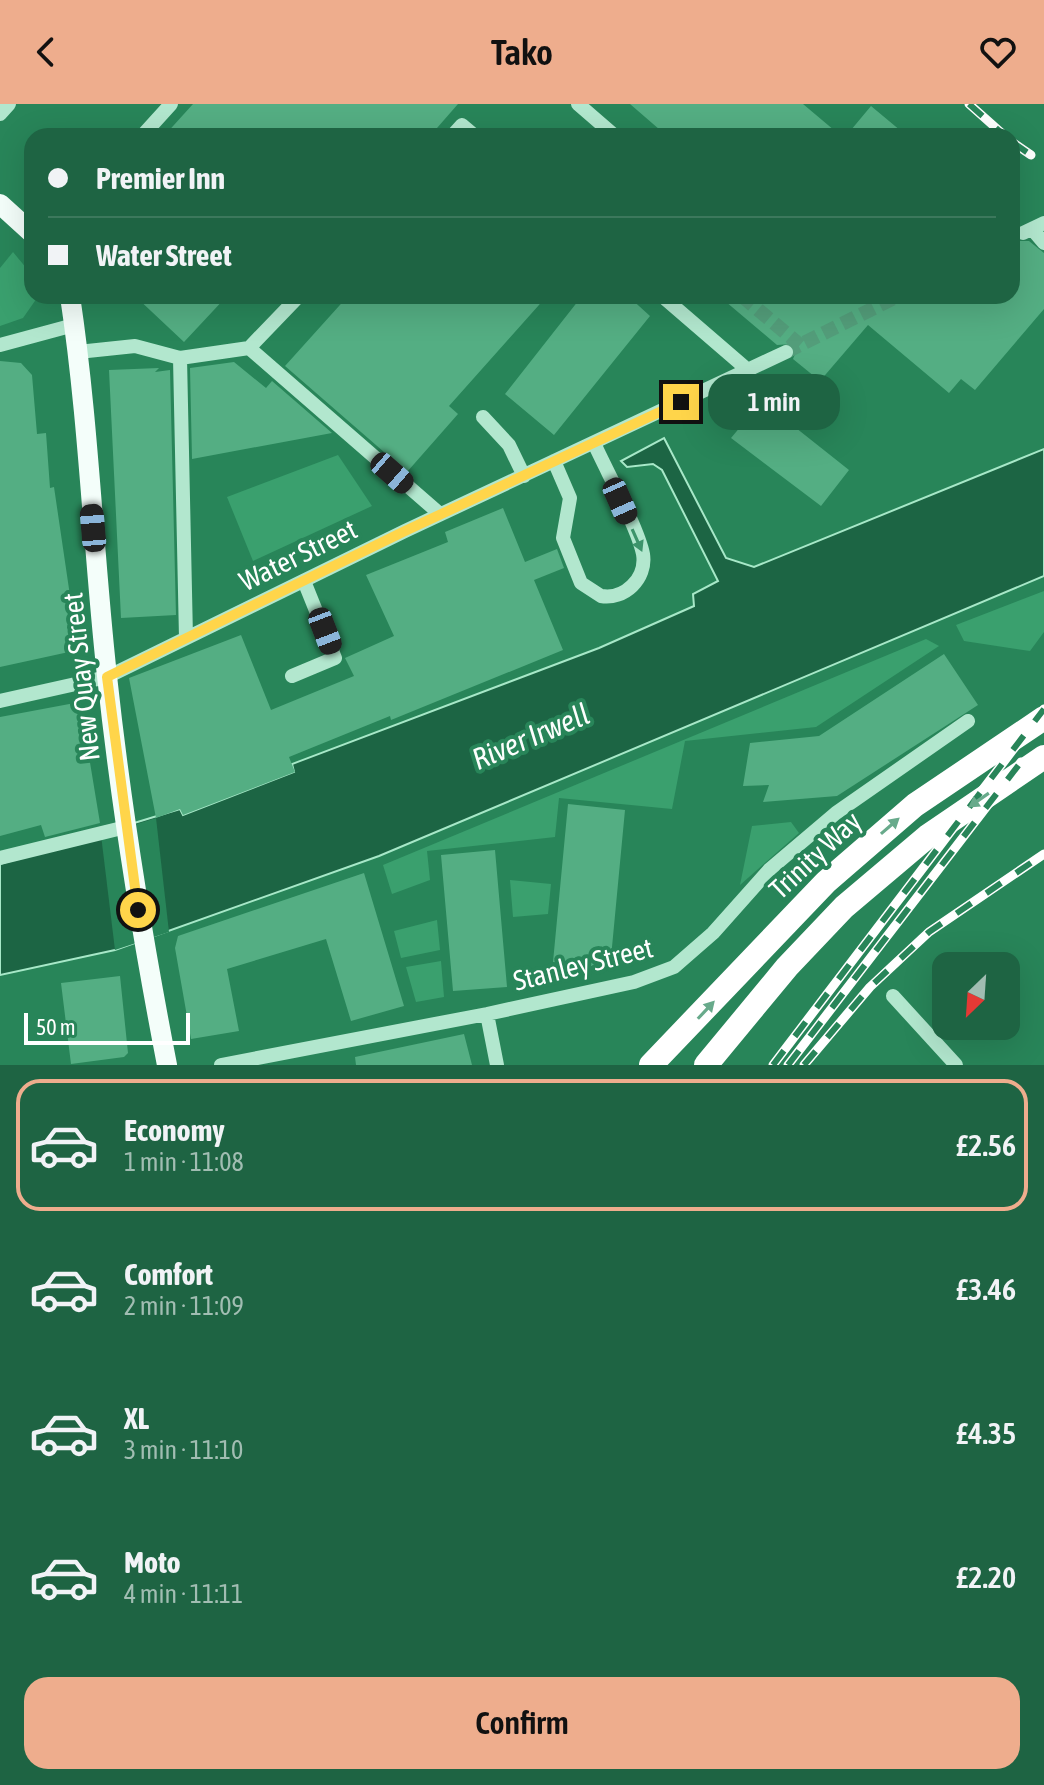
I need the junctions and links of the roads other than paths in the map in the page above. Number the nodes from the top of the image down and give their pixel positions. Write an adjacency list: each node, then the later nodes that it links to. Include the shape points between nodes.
1 (9, 104): 4 (street)
2 (171, 104): 5 (street)
3 (578, 104): 6 (street)
4 (0, 114)
5 (149, 128)
6 (606, 128)
7 (0, 204): 8 (main road)
8 (24, 226)
9 (1034, 228): 10 (street)
10 (1044, 243)
11 (71, 304): 14 (main road, New Quay Street)
12 (291, 304): 16 (street)
13 (673, 304): 20 (street)
14 (74, 325): 15 (street); 17 (main road, New Quay Street)
15 (0, 345)
16 (249, 348): 19 (street); 25 (street)
17 (78, 352): 19 (street, via 135,346); 29 (main road, New Quay Street)
18 (786, 352): 20 (street, Water Street)
19 (180, 358): 27 (street)
20 (749, 371): 22 (street, Water Street)
21 (483, 417): 24 (street, via 509,445)
22 (594, 443): 23 (street, Water Street); 23 (street, one-way to 23, via 643,553 635,583 624,593 601,596 581,583 563,538 570,498)
23 (554, 461): 24 (street, Water Street)
24 (524, 476): 25 (street, Water Street)
25 (440, 514): 26 (street, Water Street)
26 (304, 581): 27 (street, Water Street); 28 (street, via 335,658)
27 (186, 638): 29 (street, Water Street)
28 (292, 676)
29 (107, 677): 30 (street, Water Street); 34 (main road, New Quay Street)
30 (0, 701)
31 (1044, 718): 41 (highway, Trinity Way, one-way to 31, via 826,882 915,805)
32 (968, 721): 37 (street, Stanley Street, via 836,813 770,869 713,933 674,967 634,982)
33 (1044, 757): 42 (highway, Trinity Way, one-way to 42, via 928,836 844,907)
34 (126, 827): 35 (street); 38 (main road, New Quay Street)
35 (0, 858)
36 (893, 996): 43 (street)
37 (487, 1014): 39 (street, Stanley Street); 40 (street)
38 (167, 1065)
39 (221, 1065)
40 (497, 1065)
41 (651, 1065)
42 (706, 1065)
43 (956, 1065)

